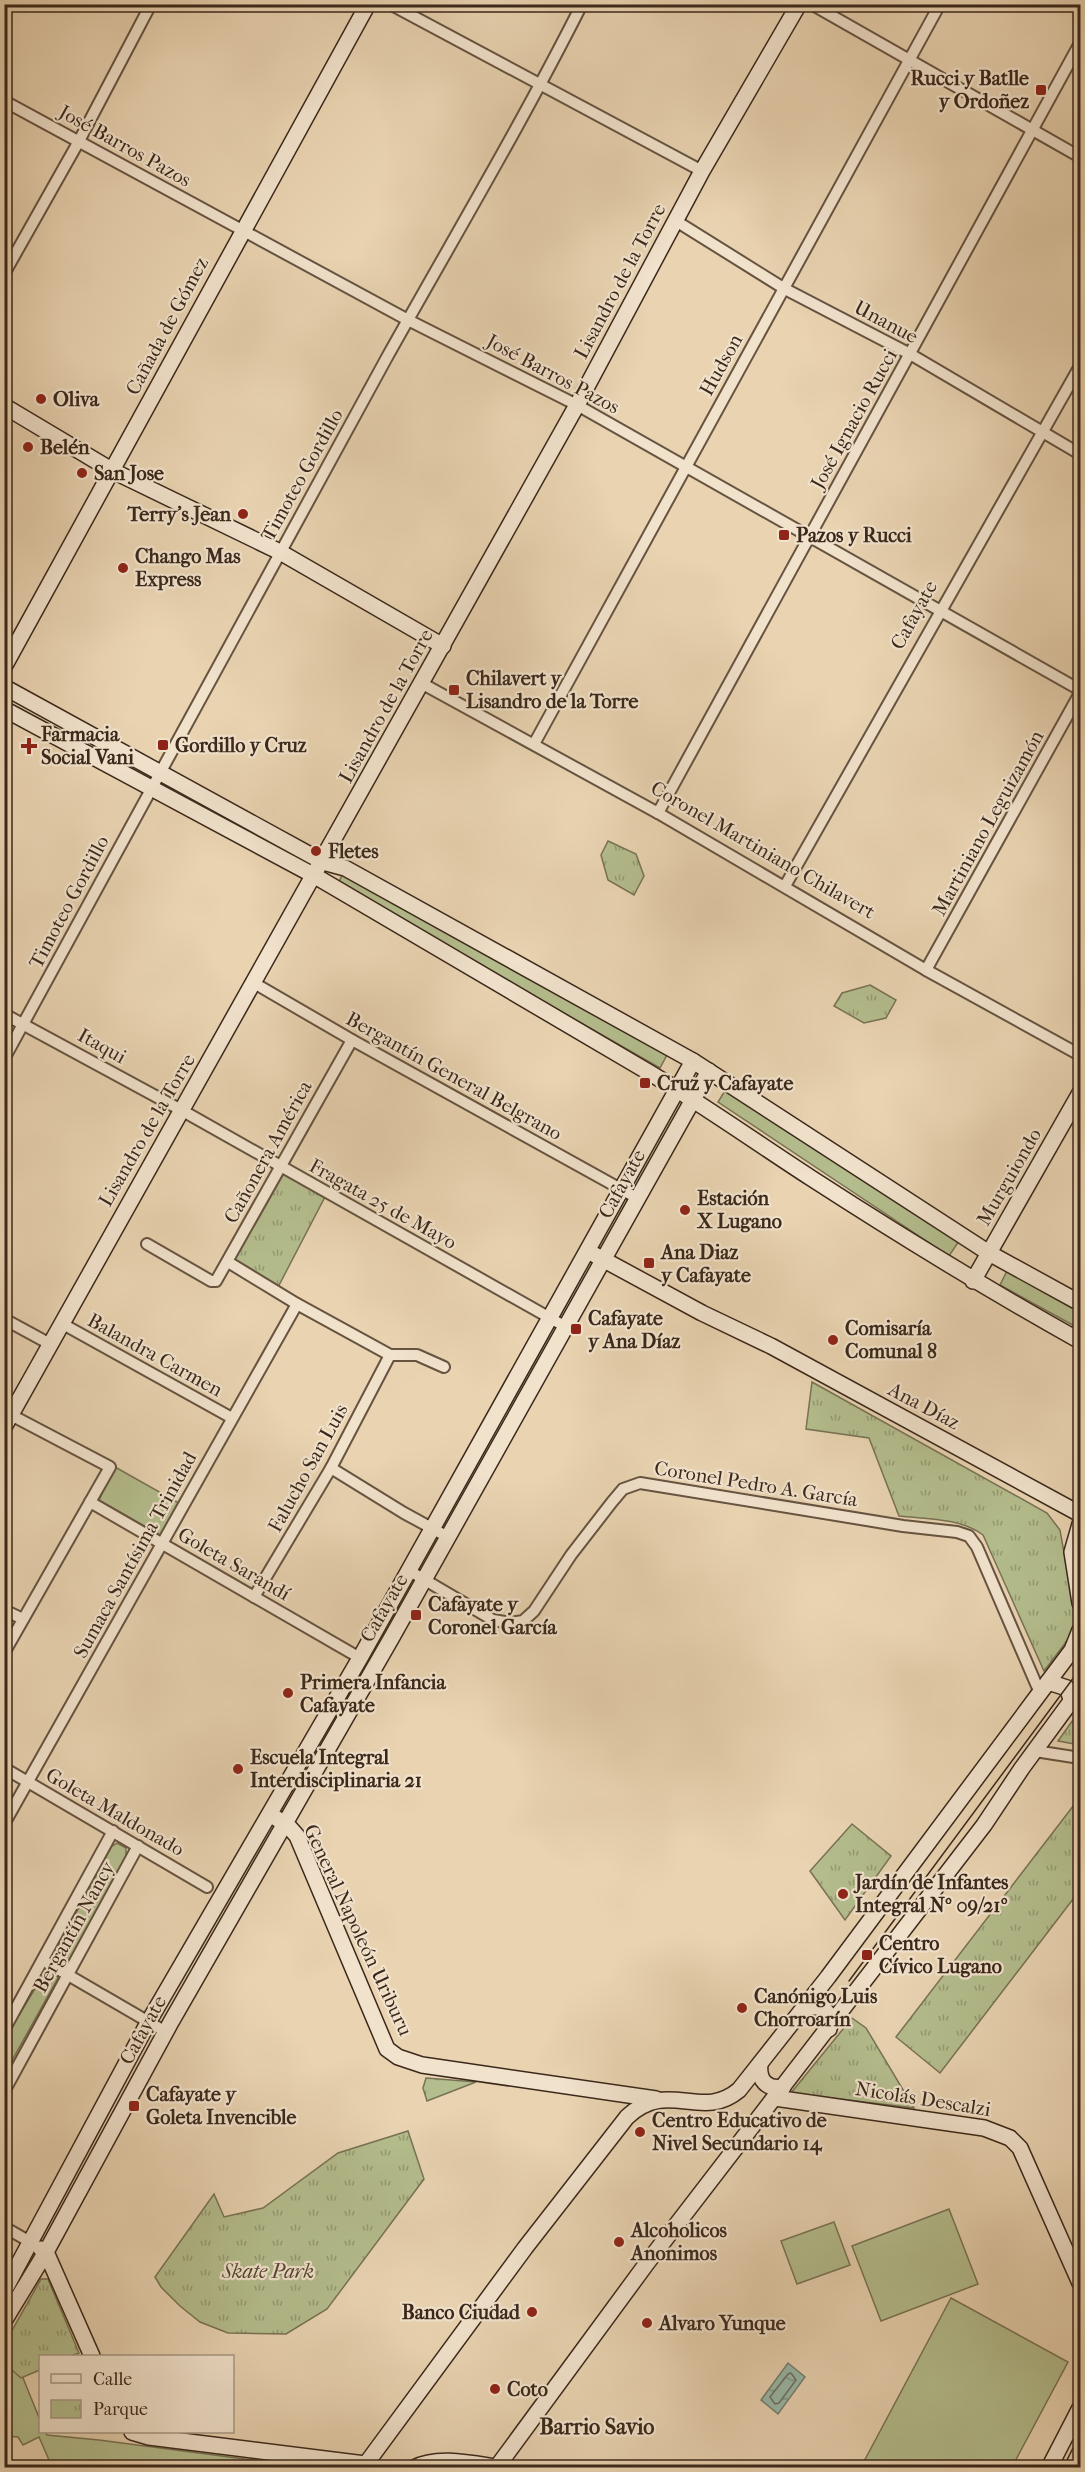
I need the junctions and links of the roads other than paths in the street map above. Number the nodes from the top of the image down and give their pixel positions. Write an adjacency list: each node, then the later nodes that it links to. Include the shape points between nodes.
1 (151, 4): 13 (street)
2 (368, 4): 17 (street, Cañada de Gómez)
3 (390, 4): 10 (street)
4 (582, 4): 10 (street, Timoteo Gordillo)
5 (799, 4): 15 (street, Lisandro de la Torre)
6 (811, 4): 9 (street)
7 (940, 4): 9 (street, Hudson)
8 (1080, 43): 12 (street, José Ignacio Rucci)
9 (908, 61): 12 (street); 19 (street, Hudson)
10 (541, 86): 15 (street); 20 (street, Timoteo Gordillo)
11 (4, 101): 13 (street, José Barros Pazos)
12 (1033, 131): 14 (street); 21 (street, José Ignacio Rucci)
13 (79, 141): 17 (street, José Barros Pazos); 18 (street)
14 (1080, 157)
15 (702, 171): 16 (street, Lisandro de la Torre)
16 (676, 221): 19 (street, Unanue); 23 (street, Lisandro de la Torre)
17 (242, 230): 20 (street, José Barros Pazos); 28 (street, Cañada de Gómez)
18 (4, 274)
19 (785, 289): 21 (street, Unanue); 27 (street, Hudson)
20 (408, 320): 23 (street, José Barros Pazos); 30 (street, Timoteo Gordillo)
21 (910, 354): 25 (street, Unanue); 29 (street, José Ignacio Rucci)
22 (1080, 366): 25 (street, Cafayate)
23 (578, 405): 27 (street, José Barros Pazos); 32 (street, Lisandro de la Torre)
24 (4, 406): 28 (street)
25 (1041, 432): 26 (street, Unanue); 31 (street, Cafayate)
26 (1080, 454)
27 (685, 467): 29 (street, José Barros Pazos); 38 (street, Hudson)
28 (113, 471): 30 (street); 33 (street, Cañada de Gómez)
29 (810, 537): 31 (street, José Barros Pazos); 41 (street, José Ignacio Rucci)
30 (280, 552): 32 (street); 39 (street, Timoteo Gordillo)
31 (941, 611): 36 (street, José Barros Pazos); 44 (street, Cafayate)
32 (443, 646): 34 (street, Lisandro de la Torre)
33 (4, 668)
34 (423, 684): 38 (street, Coronel Martiniano Chilavert); 42 (street, Lisandro de la Torre)
35 (4, 687): 39 (street)
36 (1080, 692): 45 (street, Martiniano Leguizamón)
37 (4, 709): 40 (street)
38 (534, 744): 41 (street, Coronel Martiniano Chilavert)
39 (159, 771): 40 (street, Timoteo Gordillo); 42 (street)
40 (151, 788): 43 (street); 48 (street, Timoteo Gordillo)
41 (658, 813): 44 (street, Coronel Martiniano Chilavert)
42 (323, 862): 43 (street, Lisandro de la Torre); 52 (street, via 345,868)
43 (315, 876): 46 (street, Lisandro de la Torre); 54 (street)
44 (785, 886): 45 (street, Coronel Martiniano Chilavert)
45 (926, 970): 50 (street, Coronel Martiniano Chilavert)
46 (254, 983): 49 (street, Bergantín General Belgrano); 57 (street, Lisandro de la Torre)
47 (4, 1014): 48 (street, Itaqui)
48 (24, 1024): 51 (street, Timoteo Gordillo); 57 (street, Itaqui)
49 (351, 1041): 58 (street, Cañonera América); 59 (street, Bergantín General Belgrano)
50 (1080, 1055)
51 (4, 1059)
52 (693, 1061): 53 (street); 54 (street, Cafayate)
53 (709, 1071): 56 (street, Cafayate); 63 (street)
54 (678, 1089): 56 (street); 59 (street, Cafayate)
55 (1080, 1093): 63 (street, Murguiondo)
56 (693, 1099): 60 (street, Cafayate); 66 (street)
57 (183, 1111): 58 (street, Fragata 25 de Mayo); 71 (street, Lisandro de la Torre)
58 (279, 1166): 65 (street, Cañonera América); 69 (street, Fragata 25 de Mayo)
59 (622, 1189): 60 (street, Bergantín General Belgrano); 62 (street, Cafayate)
60 (638, 1198): 64 (street, Cafayate)
61 (147, 1244): 65 (street, Cañonera América, via 211,1281 216,1281)
62 (587, 1251): 64 (street, Ana Díaz); 69 (street, Cafayate)
63 (989, 1253): 66 (street, Murguiondo); 67 (street)
64 (604, 1260): 72 (street, Cafayate); 81 (street, Ana Díaz)
65 (228, 1262): 68 (street)
66 (973, 1281): 73 (street)
67 (1080, 1303)
68 (297, 1304): 75 (street); 77 (street, Sumaca Santísima Trinidad)
69 (550, 1318): 72 (street, Fragata 25 de Mayo); 83 (street, Cafayate)
70 (4, 1319): 74 (street)
71 (61, 1323): 74 (street, Lisandro de la Torre); 77 (street, Balandra Carmen)
72 (566, 1327): 84 (street, Cafayate)
73 (1080, 1341)
74 (50, 1344): 78 (street, Lisandro de la Torre)
75 (390, 1355): 76 (street, via 417,1355); 79 (street, Falucho San Luis)
76 (444, 1367)
77 (232, 1418): 85 (street, Sumaca Santísima Trinidad)
78 (8, 1421): 80 (street, via 110,1467)
79 (331, 1468): 83 (street); 88 (street, Falucho San Luis)
80 (90, 1502): 85 (street, Goleta Sarandí); 91 (street)
81 (1080, 1514)
82 (1080, 1524): 89 (street, via 1072,1552)
83 (431, 1528): 84 (street); 86 (street, Cafayate)
84 (448, 1537): 87 (street, Cafayate)
85 (163, 1544): 88 (street, Goleta Sarandí); 100 (street, Sumaca Santísima Trinidad)
86 (408, 1570): 87 (street, Coronel Pedro A. García); 94 (street, Cafayate)
87 (424, 1580): 95 (street, Coronel Pedro A. García, via 493,1620 523,1621 623,1489 640,1483 957,1532 969,1536 977,1547); 102 (street, Cafayate)
88 (254, 1597): 94 (street, Goleta Sarandí)
89 (1080, 1603)
90 (4, 1610): 91 (street)
91 (23, 1619): 93 (street)
92 (1080, 1630): 95 (street, General Napoleón Uriburu, via 1072,1650)
93 (4, 1653)
94 (360, 1658): 101 (street, Cafayate)
95 (1044, 1687): 96 (street, via 1067,1688); 109 (street, General Napoleón Uriburu)
96 (1076, 1695): 97 (street)
97 (1035, 1751): 98 (street); 111 (street, via 984,1826)
98 (1080, 1758)
99 (4, 1768): 100 (street, Goleta Maldonado)
100 (28, 1782): 103 (street, Sumaca Santísima Trinidad); 104 (street, Goleta Maldonado)
101 (268, 1814): 102 (street, General Napoleón Uriburu); 110 (street, Cafayate)
102 (284, 1823): 113 (street, Cafayate); 117 (street, General Napoleón Uriburu, via 297,1836 387,2049 422,2065)
103 (4, 1824)
104 (113, 1831): 105 (street, Goleta Maldonado); 107 (street, Bergantín Nancy)
105 (138, 1846): 106 (street, Goleta Maldonado); 108 (street, Bergantín Nancy)
106 (207, 1887)
107 (44, 1961): 108 (street); 112 (street, Bergantín Nancy)
108 (68, 1975): 110 (street); 115 (street, Bergantín Nancy)
109 (804, 2010): 111 (street, via 810,2006 824,2008 829,2015); 114 (street, General Napoleón Uriburu)
110 (149, 2021): 113 (street); 119 (street, Cafayate)
111 (829, 2029): 116 (street)
112 (4, 2030)
113 (166, 2032): 120 (street, Cafayate)
114 (760, 2064): 116 (street, via 761,2078); 117 (street, General Napoleón Uriburu, via 739,2090 721,2102)
115 (5, 2087)
116 (779, 2093): 121 (street, Nicolás Descalzi, via 984,2128 1010,2138 1027,2162); 128 (street, via 646,2263)
117 (659, 2099): 127 (street, via 637,2108 611,2137)
118 (4, 2227): 119 (street)
119 (32, 2242): 120 (street); 122 (street, Cafayate)
120 (46, 2252): 123 (street, Cafayate); 124 (street)
121 (1080, 2283)
122 (4, 2291)
123 (4, 2321)
124 (92, 2355)
125 (1080, 2408): 130 (street)
126 (135, 2433): 127 (street)
127 (364, 2466)
128 (499, 2467): 129 (street, via 440,2461)
129 (414, 2468)
130 (1048, 2468)

